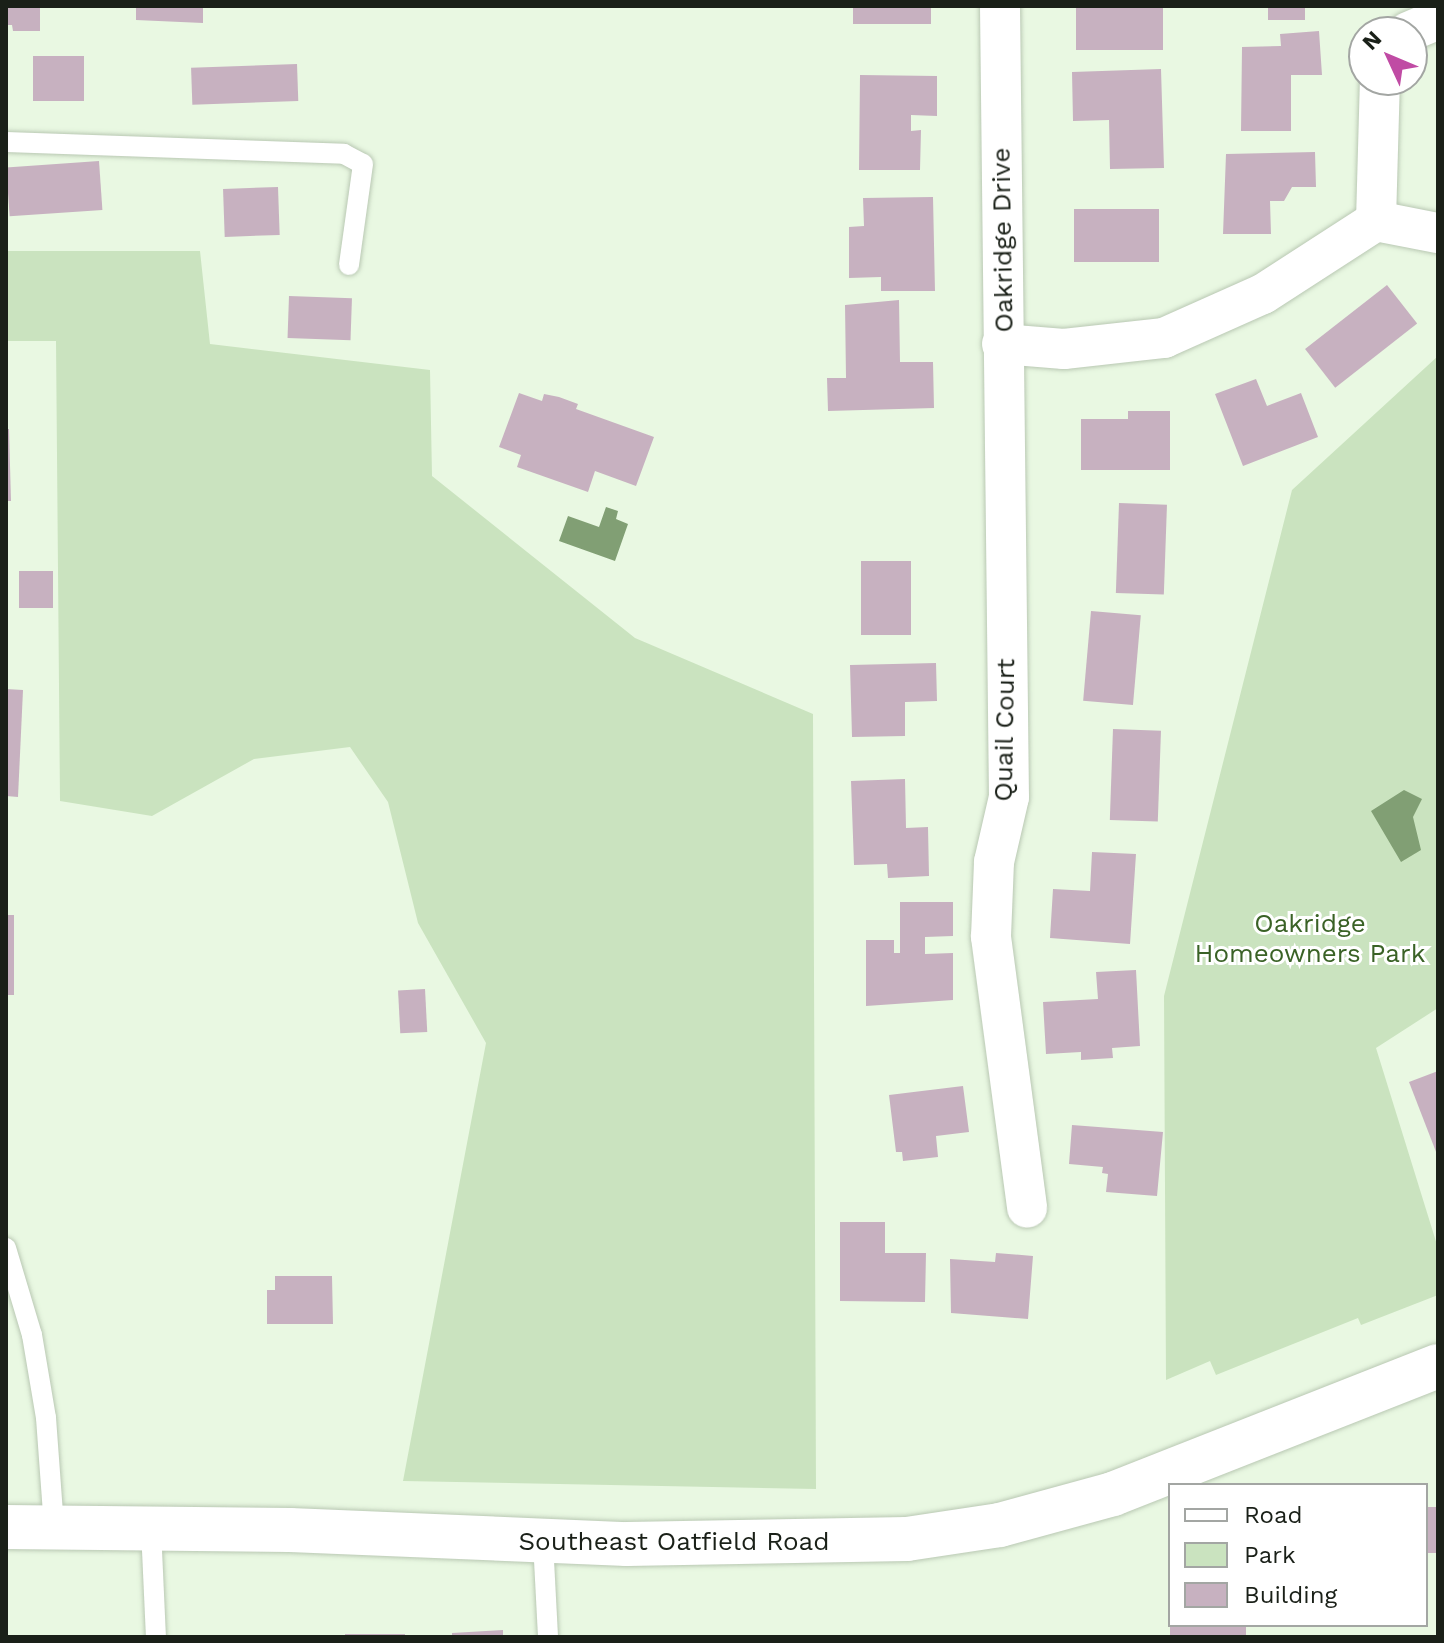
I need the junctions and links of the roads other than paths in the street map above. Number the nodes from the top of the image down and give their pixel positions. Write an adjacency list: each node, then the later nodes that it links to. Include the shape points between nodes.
1 (1000, 6): 7 (street, Oakridge Drive)
2 (1380, 96): 4 (street)
3 (6, 142): 6 (lane, via 344,154 363,164)
4 (1376, 221): 5 (street); 7 (street, Oakridge Drive, via 1263,294 1164,338 1064,349)
5 (1438, 233)
6 (349, 265)
7 (1002, 344): 8 (street, Quail Court, via 1009,797 994,862 991,937)
8 (1027, 1208)
9 (6, 1248): 12 (lane, via 32,1335 46,1418)
10 (1438, 1366): 14 (main road, Southeast Oatfield Road, via 1113,1494 1000,1525 907,1539 820,1543)
11 (6, 1527): 12 (main road, Southeast Oatfield Road)
12 (54, 1527): 13 (main road, Southeast Oatfield Road)
13 (151, 1528): 14 (main road, Southeast Oatfield Road); 15 (lane)
14 (543, 1541): 16 (lane)
15 (156, 1637)
16 (548, 1637)

